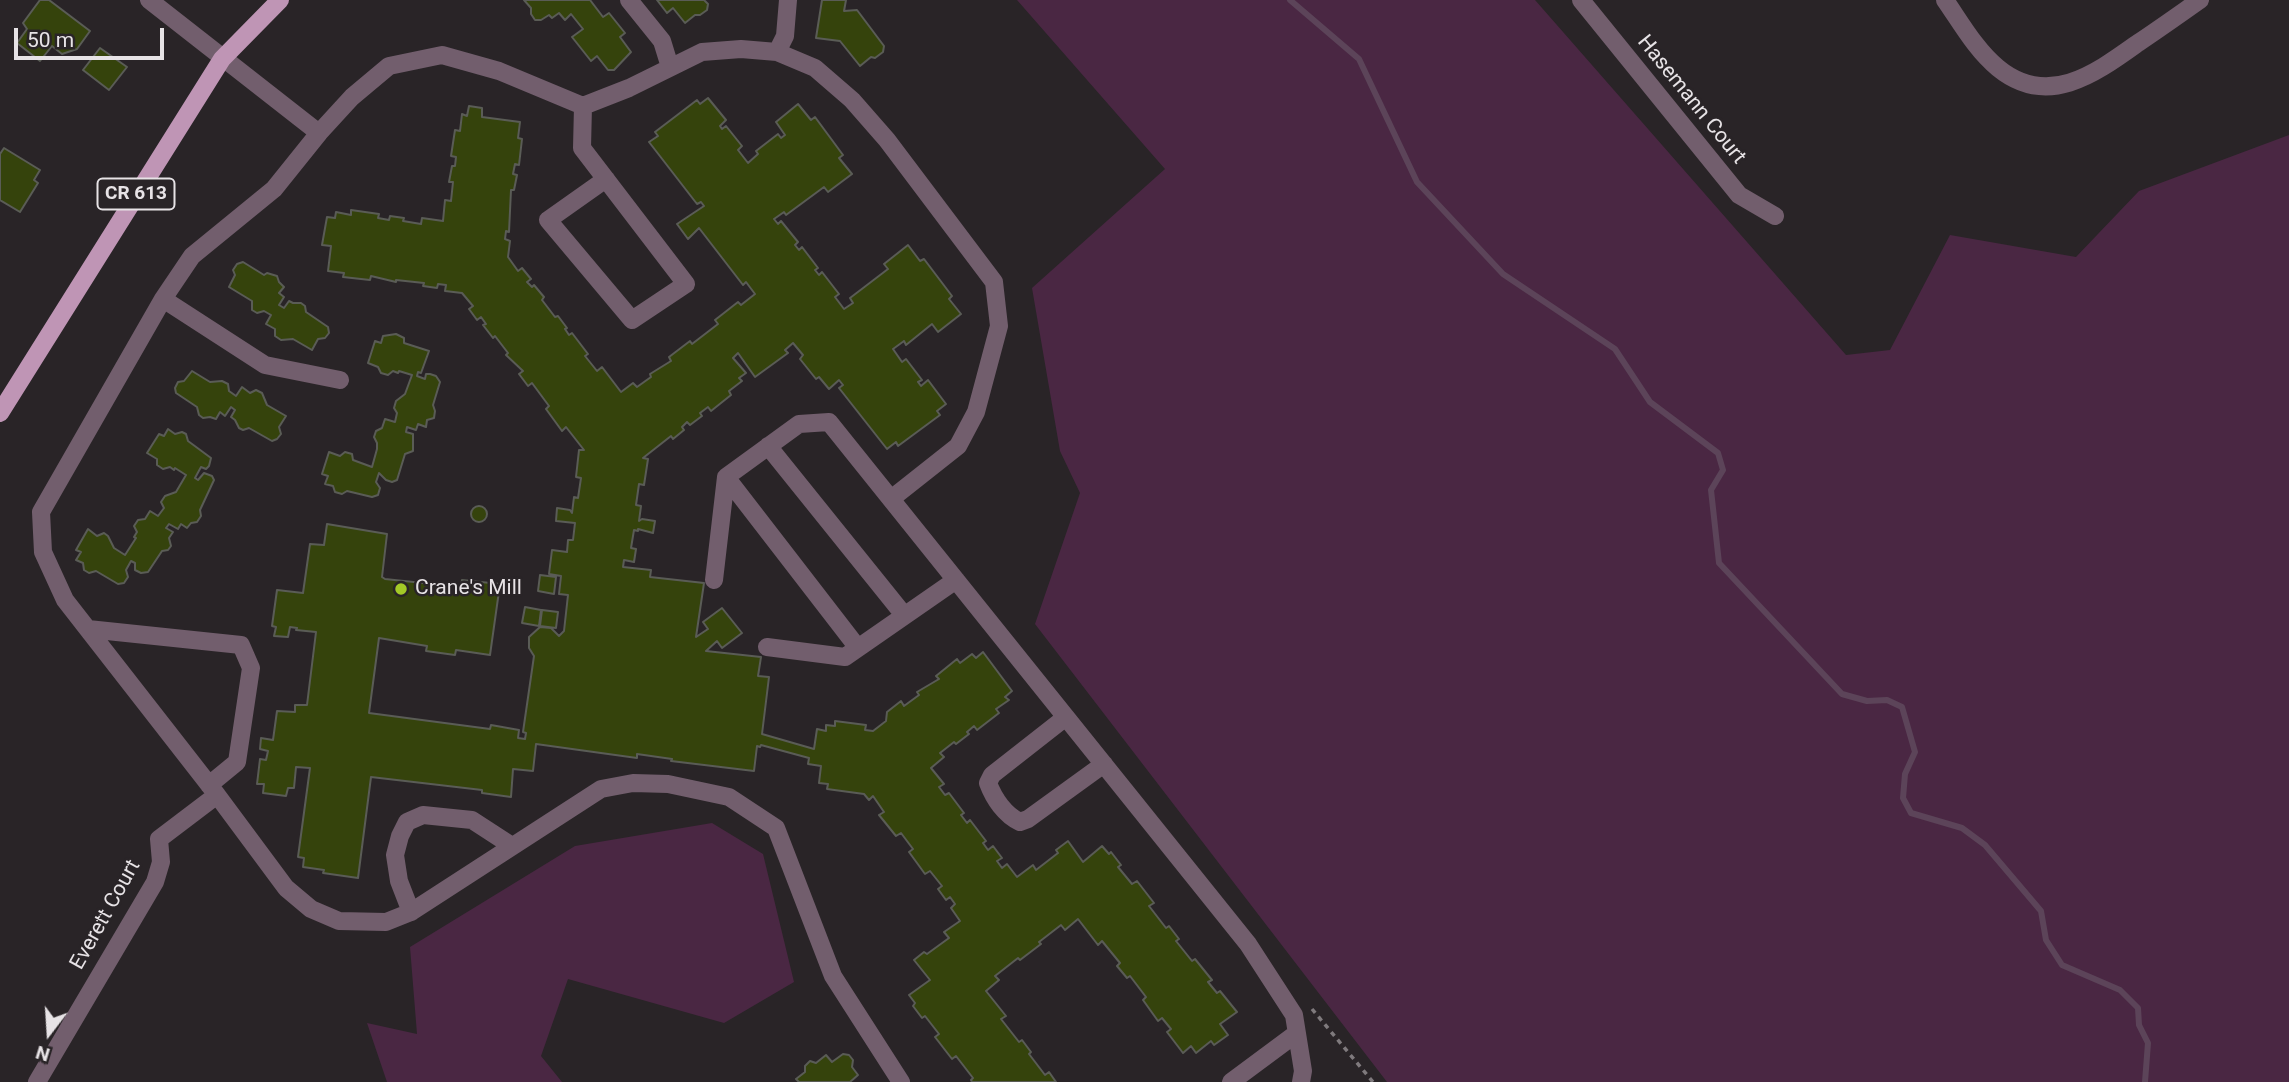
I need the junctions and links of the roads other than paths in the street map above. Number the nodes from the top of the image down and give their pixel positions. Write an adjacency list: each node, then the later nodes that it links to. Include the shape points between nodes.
1 (149, 0): 9 (street)
2 (281, 0): 9 (main road, CR 613)
3 (629, 0): 10 (street, via 662,41)
4 (788, 0): 8 (street, via 785,36)
5 (1581, 0): 14 (street, Hasemann Court, via 1739,195)
6 (1945, 0): 7 (street, via 2001,70 2033,84 2051,86 2099,71)
7 (2200, 0)
8 (777, 52): 10 (street, via 741,48 702,52); 20 (street, via 815,68 852,100 994,282 999,326 976,412 958,446)
9 (222, 59): 12 (street); 17 (main road, CR 613)
10 (670, 66): 11 (street)
11 (583, 106): 12 (street, via 499,71 443,55 389,66); 13 (street, via 582,148)
12 (319, 133): 15 (street, via 274,189 192,256)
13 (606, 179): 13 (street, via 686,284 632,320 548,220)
14 (1775, 216)
15 (163, 299): 16 (street, via 265,365); 24 (street, via 41,512 43,552 65,600)
16 (340, 380)
17 (0, 414)
18 (768, 446): 19 (street); 20 (street, via 799,424 829,422); 23 (street)
19 (726, 477): 21 (street); 26 (street)
20 (891, 499): 22 (street)
21 (714, 580)
22 (956, 580): 23 (street); 27 (street)
23 (904, 615): 26 (street)
24 (88, 629): 29 (street); 29 (street, via 241,645 251,668 237,762)
25 (767, 647): 26 (street, via 845,657)
26 (858, 648)
27 (1066, 717): 28 (street); 28 (street, via 992,775 992,793 1010,817 1028,819)
28 (1104, 764): 32 (street, via 1248,944)
29 (213, 790): 31 (street, via 286,888 311,909 339,921 362,923 386,922); 33 (street, Everett Court, via 159,839 161,862 155,882)
30 (512, 846): 31 (street); 31 (street, via 472,820 423,815 407,822 395,855); 34 (street, via 601,789 633,783 668,784 729,797 776,828 833,976)
31 (411, 912)
32 (1295, 1024): 35 (street); 36 (street)
33 (37, 1082)
34 (901, 1082)
35 (1230, 1082)
36 (1301, 1082)

